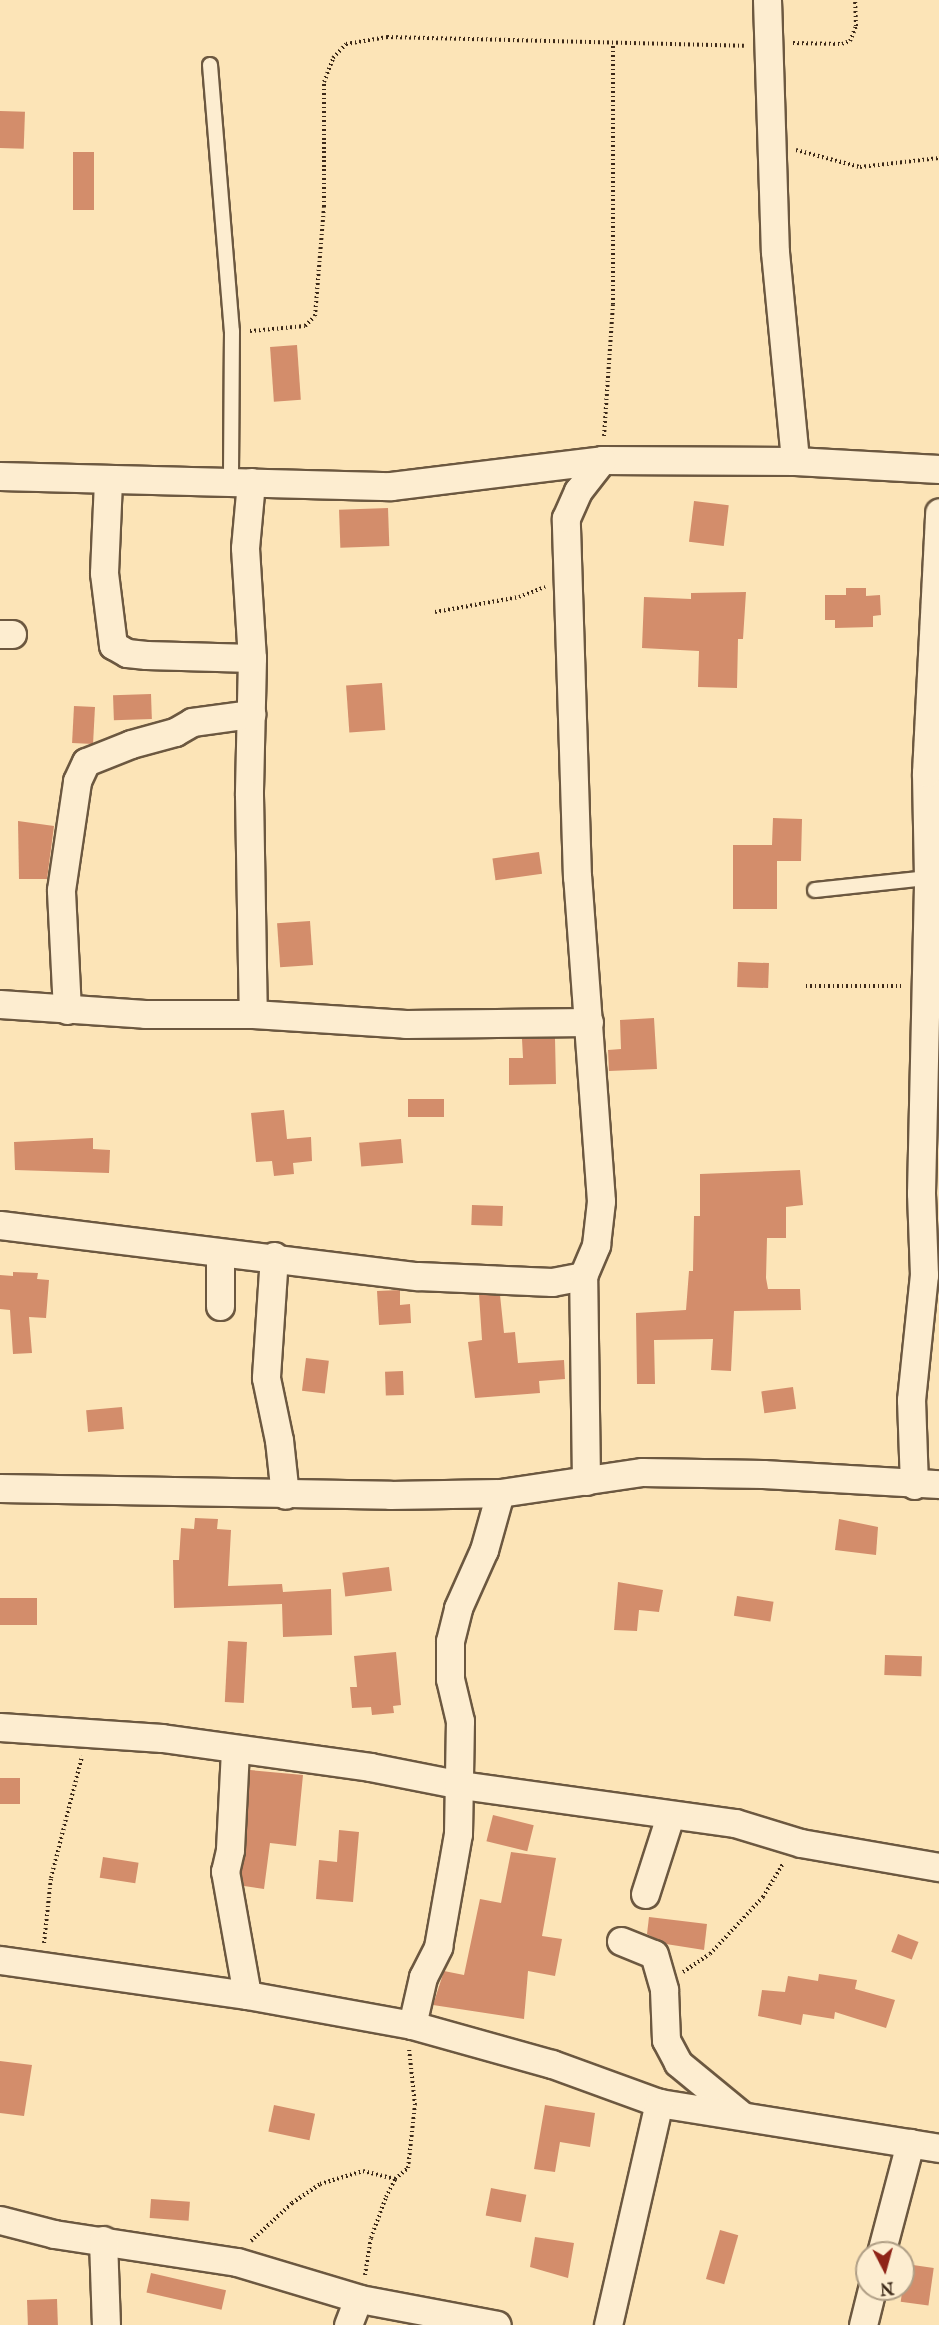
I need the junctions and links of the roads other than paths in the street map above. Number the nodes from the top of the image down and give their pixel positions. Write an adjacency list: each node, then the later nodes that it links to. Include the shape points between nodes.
1 (767, 0): 4 (street, via 775,252)
2 (210, 65): 8 (lane)
3 (602, 460): 4 (street); 8 (street, via 391,486); 18 (street, via 578,491 566,518 577,877)
4 (795, 461): 5 (street)
5 (939, 468)
6 (0, 476): 7 (street)
7 (108, 481): 8 (street); 10 (street, via 104,573 113,645 127,653 146,655)
8 (241, 482): 10 (street)
9 (939, 512): 12 (street, via 926,773)
10 (252, 658): 11 (street)
11 (251, 714): 16 (street, via 192,722 175,732 130,744 86,762 77,781 61,890); 17 (street)
12 (928, 878): 13 (lane); 14 (street)
13 (815, 890)
14 (931, 982): 25 (street, via 921,1193 924,1275 911,1400)
15 (0, 1004): 16 (street)
16 (67, 1010): 17 (street)
17 (253, 1014): 18 (street, via 406,1024)
18 (589, 1022): 22 (street, via 591,1111 601,1202 596,1245)
19 (0, 1225): 20 (street)
20 (220, 1253): 21 (street); 23 (street)
21 (274, 1256): 22 (street, via 418,1276 552,1282); 28 (street, via 266,1378)
22 (583, 1276): 24 (street)
23 (220, 1306)
24 (586, 1481): 25 (street, via 653,1472 763,1474); 27 (street)
25 (926, 1485)
26 (0, 1488): 28 (street)
27 (500, 1493): 28 (street); 31 (street, via 484,1550 458,1608 450,1641 450,1679 460,1721)
28 (285, 1495)
29 (0, 1727): 30 (street, via 162,1738)
30 (235, 1750): 31 (street, via 370,1767); 37 (street, via 230,1850 225,1871)
31 (460, 1785): 32 (street, via 640,1808); 38 (street, via 451,1890 438,1947 423,1977)
32 (670, 1816): 33 (street, via 735,1823 801,1843); 34 (street)
33 (939, 1867)
34 (645, 1894)
35 (621, 1941): 40 (street, via 654,1954 661,1980 666,2040 678,2063)
36 (0, 1960): 37 (street)
37 (247, 1995): 38 (street)
38 (412, 2025): 39 (street, via 552,2064)
39 (659, 2103): 40 (street); 51 (street)
40 (741, 2114): 41 (street)
41 (910, 2143): 42 (street); 45 (street)
42 (939, 2148)
43 (0, 2220): 44 (street, via 54,2234)
44 (103, 2240): 46 (street, via 237,2262); 48 (street)
45 (884, 2241)
46 (359, 2299): 49 (street); 50 (street)
47 (869, 2301): 52 (street)
48 (106, 2325)
49 (348, 2325)
50 (497, 2325)
51 (609, 2325)
52 (862, 2325)

